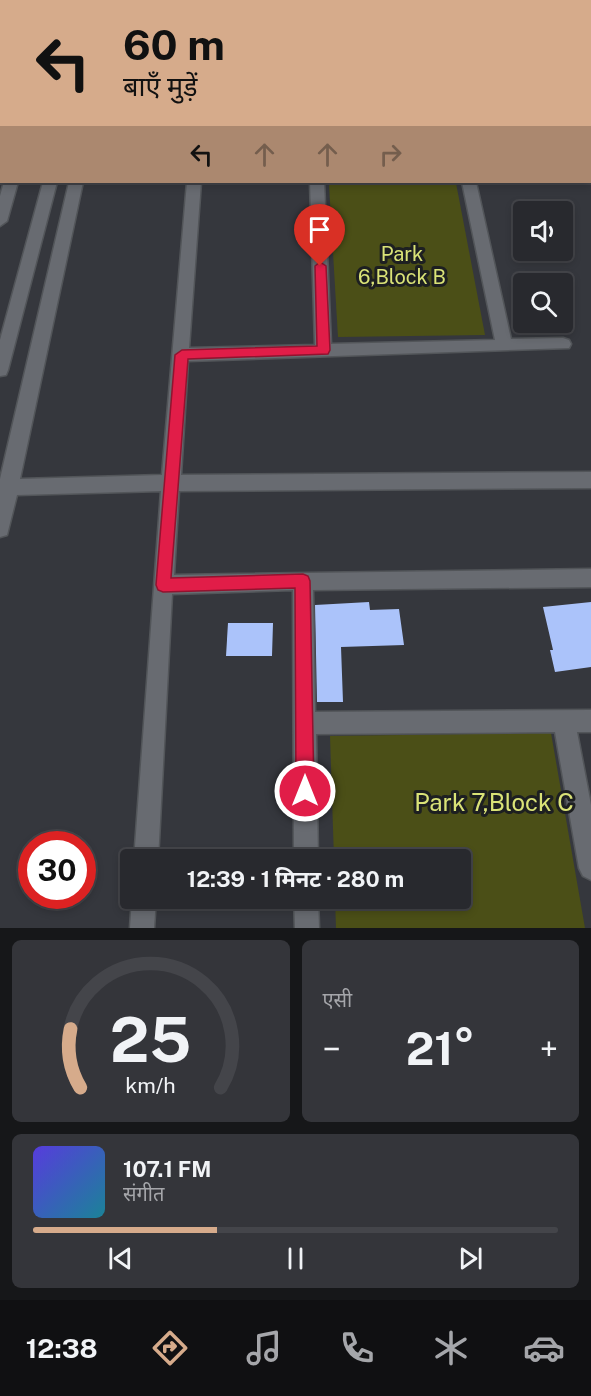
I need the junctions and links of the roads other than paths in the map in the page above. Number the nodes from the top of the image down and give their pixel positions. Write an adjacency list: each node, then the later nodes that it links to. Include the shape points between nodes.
1 (11, 183): 7 (street)
2 (50, 183): 12 (street)
3 (76, 183): 15 (street)
4 (194, 183): 11 (street)
5 (317, 183): 10 (street)
6 (469, 183): 9 (street)
7 (0, 221)
8 (563, 344): 9 (street)
9 (504, 345): 10 (street)
10 (323, 350): 11 (street)
11 (182, 355): 14 (street)
12 (0, 370)
13 (591, 480): 14 (street)
14 (172, 483): 15 (street); 19 (street)
15 (4, 487): 16 (street)
16 (0, 529)
17 (591, 578): 18 (street)
18 (303, 581): 19 (street); 22 (street)
19 (163, 585): 23 (street)
20 (564, 721): 21 (street); 22 (street); 25 (street)
21 (591, 721)
22 (304, 723): 24 (street)
23 (147, 849)
24 (306, 849)
25 (591, 868)
26 (143, 909): 28 (street)
27 (306, 909): 29 (street)
28 (142, 928)
29 (307, 928)

